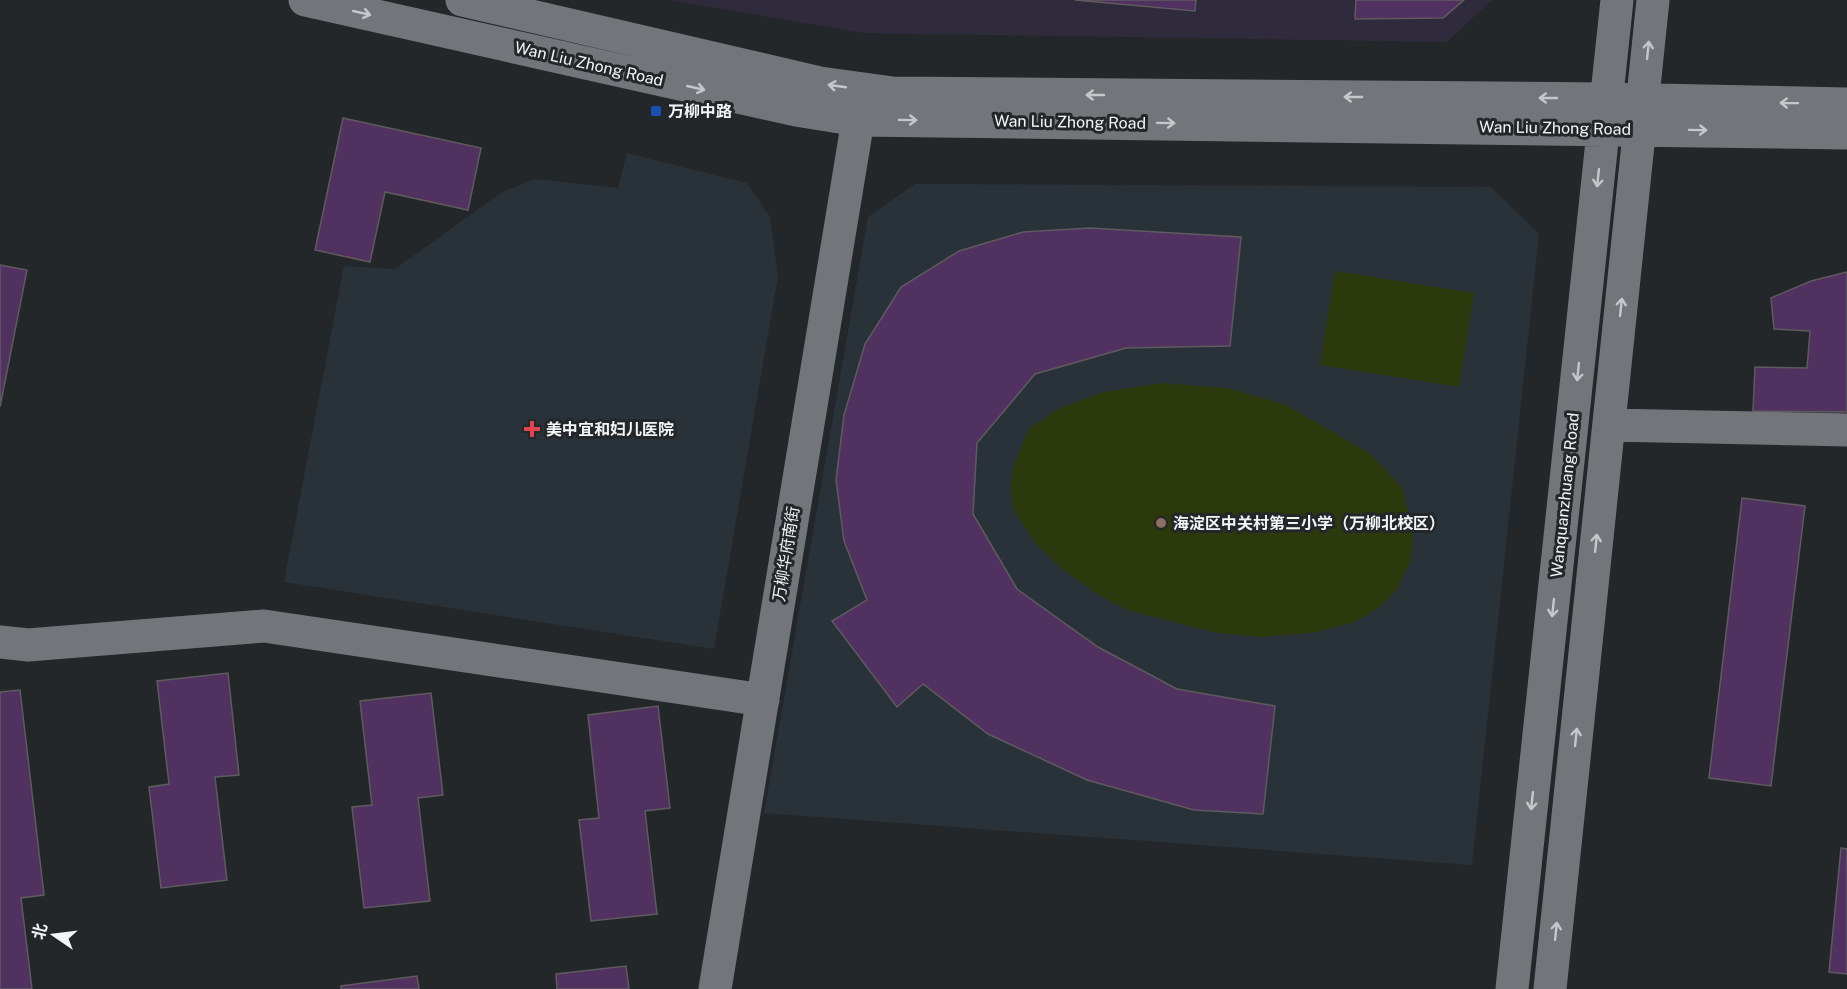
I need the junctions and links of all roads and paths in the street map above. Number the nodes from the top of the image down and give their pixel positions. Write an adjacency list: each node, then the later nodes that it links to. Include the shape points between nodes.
1 (305, 0): 8 (street, Wan Liu Zhong Road, one-way to 8, via 796,110)
2 (462, 0): 6 (street, Wan Liu Zhong Road, one-way to 2, via 892,93 820,83)
3 (1617, 0): 6 (street, Wanquanzhuang Road)
4 (1653, 0): 7 (street, one-way to 4)
5 (1847, 104): 7 (street, Wan Liu Zhong Road, one-way to 7)
6 (1605, 113): 7 (street, Wan Liu Zhong Road); 8 (street, Wan Liu Zhong Road, one-way to 6); 15 (street, Wanquanzhuang Road, one-way to 15)
7 (1641, 115): 9 (street, Wan Liu Zhong Road, one-way to 9); 10 (street, one-way to 7)
8 (858, 120): 13 (street, 万柳华府南街)
9 (1847, 133)
10 (1609, 425): 11 (street); 16 (street, one-way to 10)
11 (1847, 430)
12 (0, 642): 13 (street, via 28,645 264,626)
13 (763, 700): 14 (street, 万柳华府南街)
14 (715, 989)
15 (1512, 989)
16 (1550, 989)

